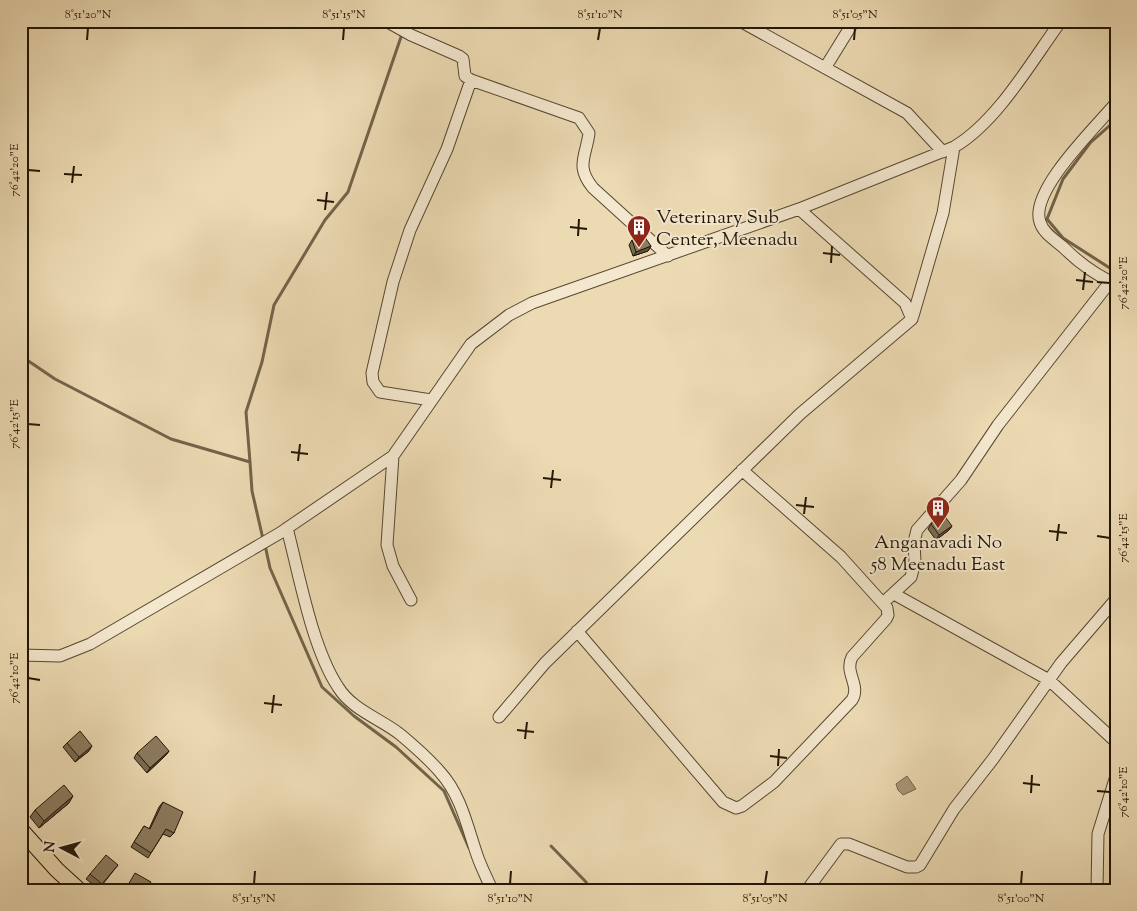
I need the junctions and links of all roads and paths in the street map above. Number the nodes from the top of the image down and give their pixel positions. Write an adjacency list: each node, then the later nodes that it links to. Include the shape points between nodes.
1 (740, 21): 5 (street)
2 (854, 21): 5 (street)
3 (1061, 21): 8 (street, via 988,120)
4 (391, 24): 6 (street, via 460,56 465,76)
5 (825, 68): 8 (street, via 907,112)
6 (470, 80): 10 (street, via 579,118 589,133 582,164 584,177); 13 (street, via 447,149 410,230 393,282 371,377 376,388 386,394)
7 (1116, 103): 11 (street, via 1059,169 1041,200 1038,216 1043,230 1083,266)
8 (949, 150): 9 (street); 12 (street, via 943,213)
9 (799, 209): 10 (street); 12 (street, via 905,303)
10 (668, 256): 13 (street, via 532,303 509,315 471,344)
11 (1113, 283): 17 (street, via 998,425 961,480 917,530 914,570)
12 (913, 316): 15 (street, via 909,323 800,414)
13 (431, 400): 14 (street)
14 (393, 456): 16 (street); 19 (street, via 387,545 393,566)
15 (742, 470): 20 (street, via 841,557); 21 (street)
16 (284, 530): 22 (street, via 90,644 60,656); 29 (street, via 322,655 338,688 352,703 401,735 440,772 464,814)
17 (894, 594): 20 (street); 23 (street)
18 (1116, 599): 23 (street)
19 (410, 600)
20 (883, 603): 21 (street, via 888,608 888,615 848,663 855,687 852,700 774,782 736,808 723,802)
21 (577, 631): 24 (street)
22 (21, 655)
23 (1049, 680): 25 (street); 30 (street, via 954,809 920,865 907,867 849,844 841,844)
24 (498, 717)
25 (1116, 742)
26 (1116, 776): 31 (street, via 1098,834)
27 (21, 830): 28 (main road)
28 (79, 890)
29 (492, 890)
30 (807, 890)
31 (1097, 890)

